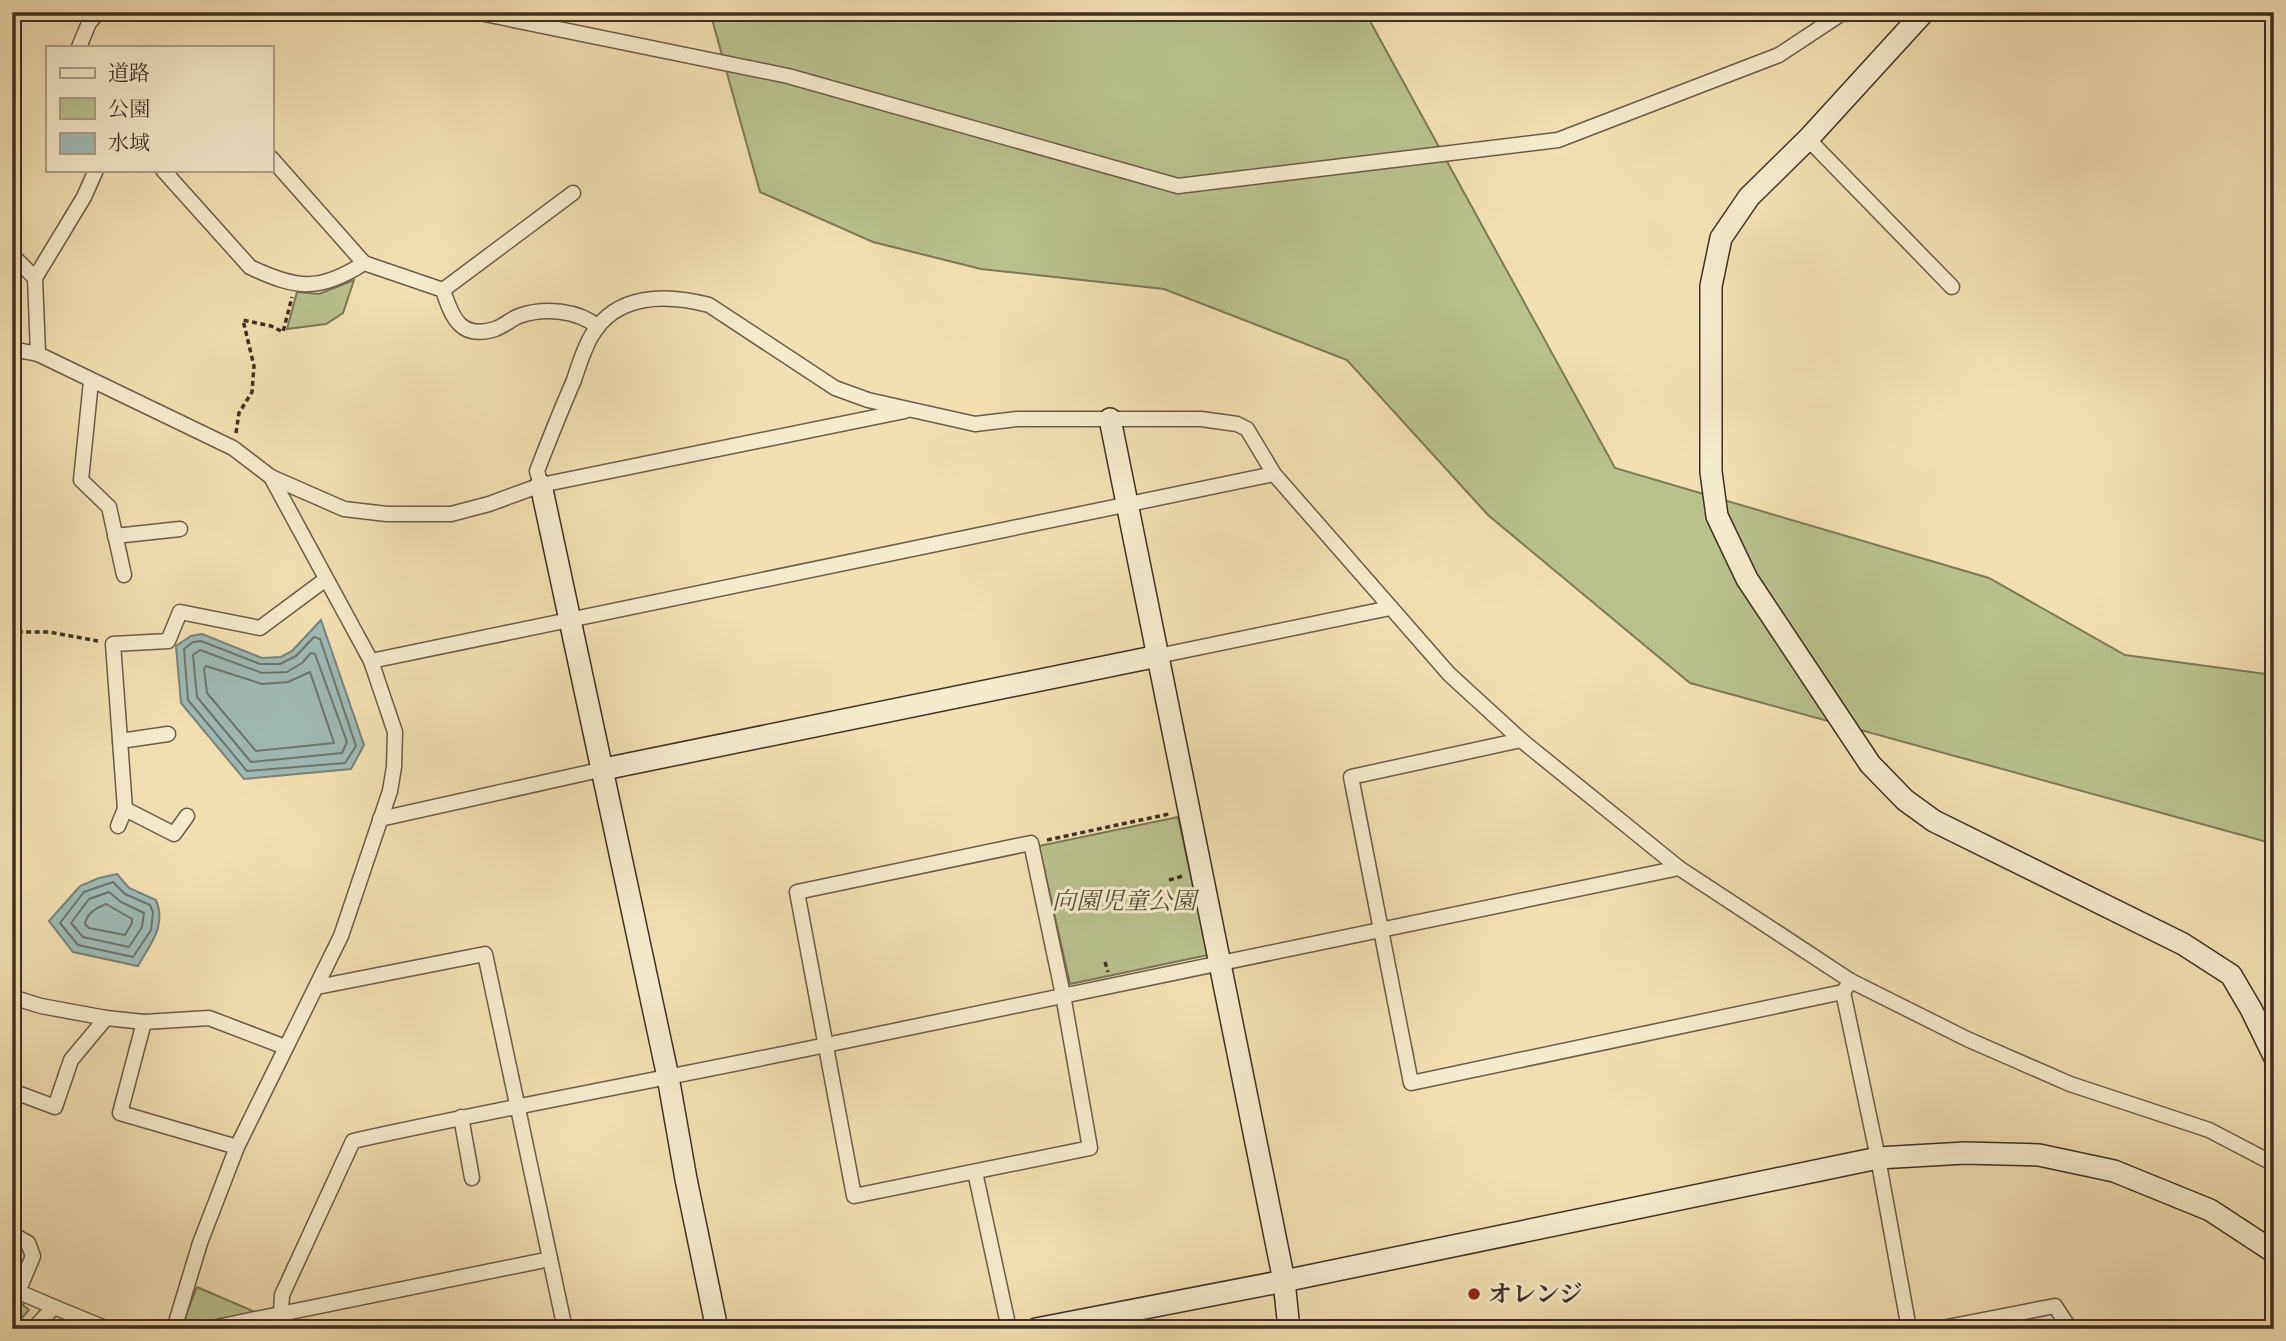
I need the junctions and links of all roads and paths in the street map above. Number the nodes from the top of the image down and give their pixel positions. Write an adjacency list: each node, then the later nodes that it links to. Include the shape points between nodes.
1 (98, 12): 5 (street)
2 (475, 12): 3 (street, via 788,76 1178,186 1558,140 1779,55)
3 (1844, 12)
4 (1924, 12): 6 (street)
5 (79, 46)
6 (1808, 139): 15 (street); 59 (street, via 1749,197 1720,238 1711,286 1711,472 1717,516 1747,579 1870,764 1905,800 1934,821 2183,944 2231,975)
7 (273, 160): 12 (street)
8 (95, 172): 13 (street)
9 (165, 172): 14 (street, via 250,267)
10 (573, 193): 16 (street)
11 (12, 255): 13 (street)
12 (363, 263): 14 (street, via 341,278); 16 (street)
13 (35, 278): 19 (street)
14 (296, 285): 23 (path, via 283,332 243,320 254,366)
15 (1952, 287)
16 (443, 290): 17 (street, via 462,327 474,333 541,312 577,315)
17 (598, 327): 21 (street, via 630,303 656,298 709,305 835,388); 26 (street, via 537,471)
18 (12, 349): 19 (street)
19 (37, 354): 20 (street)
20 (91, 381): 23 (street); 29 (street, via 81,480 109,507)
21 (912, 409): 22 (street, via 975,425 1017,419); 26 (street)
22 (1110, 419): 24 (street, via 1201,419 1237,424 1247,429); 27 (street)
23 (233, 449): 25 (street)
24 (1275, 474): 27 (street); 32 (street)
25 (271, 477): 26 (street, via 344,509 387,514 451,514); 31 (street)
26 (541, 485): 33 (street)
27 (1128, 506): 33 (street); 36 (street)
28 (180, 529): 29 (street)
29 (116, 536): 30 (street)
30 (124, 575)
31 (326, 579): 35 (street, via 260,628 180,612 168,641); 37 (street)
32 (1390, 608): 36 (street); 39 (street, via 1450,674)
33 (570, 621): 37 (street); 41 (street)
34 (12, 624): 35 (path, via 22,632)
35 (113, 643): 40 (street)
36 (1158, 656): 41 (street); 43 (street)
37 (371, 661): 45 (street, via 395,732 392,779)
38 (168, 734): 40 (street)
39 (1521, 740): 48 (street); 49 (street, via 1351,777)
40 (120, 741): 42 (street)
41 (604, 769): 45 (street); 60 (street)
42 (125, 809): 44 (street, via 174,834); 46 (street)
43 (1189, 810): 47 (path); 50 (street)
44 (187, 816)
45 (380, 819): 51 (street, via 341,936)
46 (118, 826)
47 (1031, 843): 53 (street); 57 (street, via 797,892)
48 (1679, 868): 49 (street); 52 (street)
49 (1381, 928): 50 (street); 52 (street, via 1411,1083)
50 (1220, 963): 53 (street); 72 (street)
51 (317, 987): 58 (street); 62 (street, via 485,954)
52 (1847, 987): 65 (street); 66 (street, via 2070,1084 2209,1130)
53 (1063, 995): 57 (street); 67 (street, via 1090,1148)
54 (12, 997): 55 (street)
55 (106, 1018): 56 (street); 61 (street, via 71,1060 55,1107)
56 (144, 1022): 58 (street, via 209,1018); 64 (street, via 120,1113)
57 (826, 1045): 60 (street); 67 (street, via 854,1196)
58 (285, 1047): 64 (street)
59 (2274, 1056)
60 (668, 1077): 62 (street); 81 (street)
61 (12, 1091)
62 (516, 1105): 63 (street); 71 (street)
63 (461, 1117): 68 (street); 75 (street, via 354,1141 282,1296)
64 (237, 1147): 78 (street)
65 (1878, 1158): 70 (street, via 1965,1153 2039,1156 2114,1171 2210,1210); 72 (street); 85 (street)
66 (2274, 1164)
67 (975, 1172): 82 (street)
68 (472, 1178)
69 (12, 1234): 73 (street, via 29,1244 33,1256)
70 (2274, 1252)
71 (550, 1259): 75 (street); 80 (street)
72 (1284, 1281): 83 (street); 84 (street)
73 (15, 1291): 74 (street)
74 (54, 1307): 76 (street); 77 (street)
75 (281, 1312): 79 (street)
76 (33, 1329)
77 (108, 1329)
78 (174, 1329)
79 (208, 1329)
80 (565, 1329)
81 (717, 1329)
82 (1009, 1329)
83 (1036, 1329)
84 (1289, 1329)
85 (1909, 1329)
86 (1937, 1329): 87 (street, via 2055,1306)
87 (2070, 1329)

